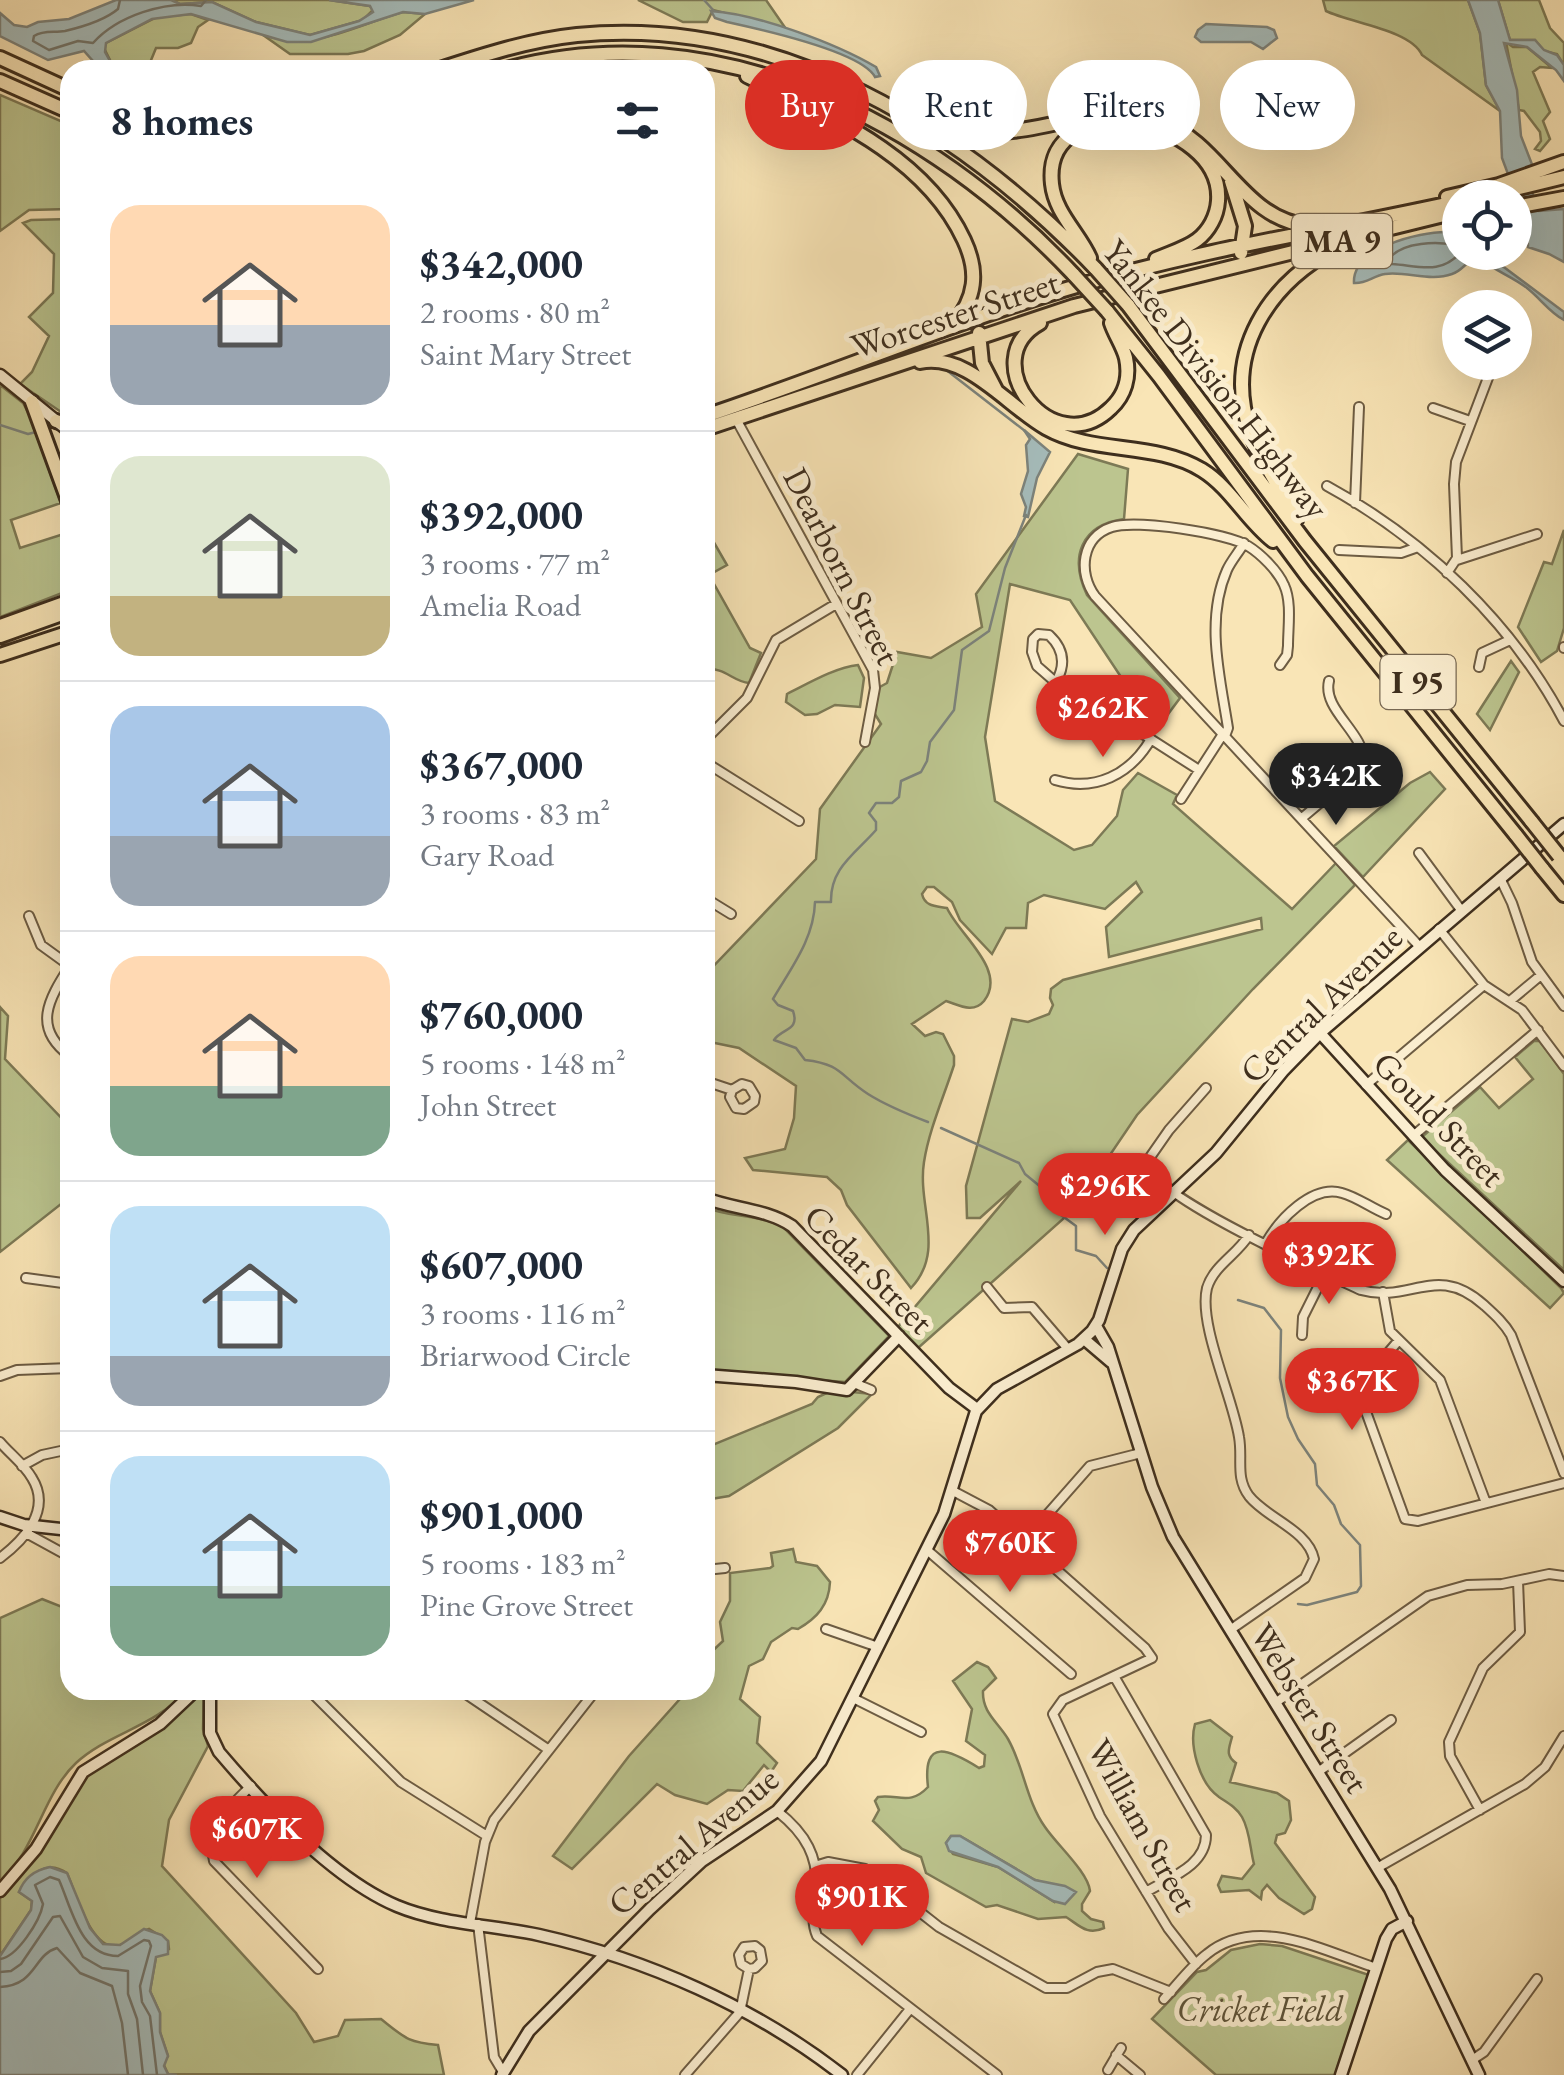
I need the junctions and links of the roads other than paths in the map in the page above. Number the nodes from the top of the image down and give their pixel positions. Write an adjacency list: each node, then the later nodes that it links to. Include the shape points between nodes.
1 (0, 58): 8 (highway)
2 (468, 60): 9 (highway, Yankee Division Highway / I 95, via 566,36 670,35 771,56)
3 (546, 60): 4 (highway, Yankee Division Highway / I 95, via 606,53)
4 (704, 60)
5 (715, 62): 6 (highway, Yankee Division Highway / I 95)
6 (718, 62): 30 (highway, Yankee Division Highway / I 95, bridge, via 807,89 906,138 997,203); 32 (highway, via 860,133 939,200 962,236 974,274 968,304)
7 (0, 82): 10 (highway)
8 (60, 85)
9 (877, 99): 12 (highway, via 981,132 1141,116 1190,136); 26 (highway, Yankee Division Highway / I 95, via 992,173)
10 (60, 108)
11 (1564, 162): 16 (highway)
12 (1228, 174): 23 (highway, via 1274,218); 25 (highway, via 1243,215)
13 (1564, 176): 16 (highway)
14 (1564, 185): 16 (highway)
15 (1532, 188): 16 (highway)
16 (1535, 188): 17 (highway); 18 (highway)
17 (1532, 191)
18 (1564, 198)
19 (1442, 205): 22 (highway)
20 (1442, 205): 22 (highway, Worcester Street / MA 9)
21 (1442, 217): 24 (highway, Worcester Street / MA 9)
22 (1361, 221): 23 (highway, Worcester Street / MA 9)
23 (1327, 228): 25 (highway, Worcester Street / MA 9)
24 (1359, 236): 27 (highway, Worcester Street / MA 9); 50 (highway, via 1284,284 1258,321 1246,362 1250,430)
25 (1244, 246): 27 (highway); 28 (highway, Worcester Street / MA 9)
26 (1096, 269): 28 (highway, via 1058,204 1053,167 1065,142 1082,129 1128,123 1190,148 1211,170 1218,194 1214,218 1198,240); 50 (highway, Yankee Division Highway / I 95, bridge)
27 (1223, 270): 29 (highway, Worcester Street / MA 9)
28 (1130, 272): 31 (highway, Worcester Street / MA 9)
29 (1060, 310): 30 (highway, via 1023,335 1015,367 1034,408 1072,424 1104,415 1126,384 1125,353); 33 (highway, Worcester Street / MA 9)
30 (1107, 311): 54 (highway, Yankee Division Highway / I 95)
31 (978, 318): 32 (highway, Worcester Street / MA 9); 33 (highway)
32 (950, 328): 41 (highway, Worcester Street / MA 9)
33 (980, 337): 34 (highway, Worcester Street / MA 9); 37 (highway, via 982,363)
34 (893, 366): 37 (highway, via 946,362); 42 (highway, Worcester Street / MA 9)
35 (0, 376): 38 (main road)
36 (1487, 380): 43 (street)
37 (997, 392): 54 (highway, via 1060,435 1163,454 1197,468)
38 (32, 402): 44 (main road); 46 (highway)
39 (1358, 407): 48 (street)
40 (1434, 408): 43 (street)
41 (715, 412)
42 (736, 419): 45 (highway, Worcester Street / MA 9); 57 (street, Dearborn Street)
43 (1470, 421): 55 (street, via 1454,479)
44 (60, 422)
45 (715, 426)
46 (60, 479)
47 (1326, 486): 48 (street)
48 (1355, 503): 52 (street)
49 (1537, 534): 55 (street)
50 (1305, 541): 82 (highway, Yankee Division Highway / I 95, bridge)
51 (1244, 544): 65 (street, via 1285,587 1288,646); 71 (street, via 1227,570 1216,611); 71 (street, via 1183,530 1117,526 1092,542 1084,564 1091,592)
52 (1418, 547): 53 (street, via 1397,554); 56 (street)
53 (1338, 550)
54 (1290, 555): 84 (highway, Yankee Division Highway / I 95, bridge)
55 (1457, 560): 56 (street)
56 (1447, 573): 63 (street)
57 (836, 604): 70 (street, via 776,640 750,693); 73 (street, Dearborn Street, via 874,673)
58 (60, 607): 60 (highway)
59 (60, 608): 62 (highway)
60 (0, 626)
61 (60, 635): 64 (highway)
62 (0, 636)
63 (1510, 640): 66 (street, via 1482,653); 69 (street)
64 (0, 654)
65 (1280, 665)
66 (1479, 667)
67 (1057, 680): 67 (street, via 1060,649 1049,634 1038,634 1035,663); 72 (street, via 1092,711)
68 (1329, 681): 78 (street, via 1330,699 1358,740 1364,762)
69 (1563, 718)
70 (715, 730)
71 (1224, 735): 75 (street); 78 (street)
72 (1150, 739): 75 (street); 76 (street, via 1116,775 1084,784)
73 (866, 742)
74 (715, 768): 79 (street)
75 (1199, 770): 77 (street)
76 (1055, 780)
77 (1181, 799)
78 (1302, 818): 90 (street)
79 (799, 821)
80 (1564, 824): 83 (main road, Central Avenue)
81 (1419, 853): 86 (street)
82 (1562, 859)
83 (1500, 878): 86 (main road, Central Avenue); 92 (street)
84 (1564, 895)
85 (715, 904): 87 (street)
86 (1461, 910): 89 (main road, Central Avenue)
87 (731, 914)
88 (29, 916): 91 (street, via 41,945)
89 (1439, 929): 90 (main road, Central Avenue); 94 (street)
90 (1420, 946): 98 (main road, Central Avenue)
91 (60, 959)
92 (1542, 975): 95 (street); 96 (street)
93 (60, 985): 99 (street, via 46,1022)
94 (1484, 985): 95 (street); 102 (street)
95 (1510, 1001): 97 (street)
96 (1564, 1006)
97 (1538, 1030): 100 (street); 105 (street)
98 (1320, 1033): 102 (main road, Gould Street); 106 (main road, Central Avenue)
99 (60, 1048)
100 (1564, 1066)
101 (715, 1084): 104 (street)
102 (1366, 1085): 105 (main road, Gould Street)
103 (1206, 1088): 106 (street, via 1146,1162)
104 (732, 1090)
105 (1412, 1136): 113 (main road, Gould Street)
106 (1173, 1193): 109 (street); 117 (main road, Central Avenue, via 1124,1245)
107 (715, 1202): 119 (main road, Cedar Street, via 790,1225)
108 (1386, 1214): 110 (street, via 1340,1192 1320,1193)
109 (1249, 1235): 110 (street); 150 (street, via 1213,1275 1207,1315 1239,1435 1242,1484 1309,1546 1314,1563 1305,1578)
110 (1266, 1244): 111 (street)
111 (1325, 1273): 116 (street, via 1361,1290); 118 (street)
112 (26, 1278): 114 (street)
113 (1564, 1281)
114 (60, 1283)
115 (987, 1287): 122 (street, via 1002,1308 1032,1307)
116 (1384, 1292): 121 (street, via 1387,1324); 134 (street, via 1454,1285 1501,1320)
117 (1096, 1326): 120 (main road, Central Avenue); 123 (main road, Webster Street)
118 (1302, 1334)
119 (899, 1336): 127 (main road); 129 (main road, Cedar Street)
120 (1084, 1339): 122 (main road, Central Avenue); 123 (main road)
121 (1399, 1340): 137 (street, via 1440,1380); 137 (street, via 1366,1380 1361,1398 1404,1517 1418,1521)
122 (1068, 1349): 129 (main road, Central Avenue, via 1001,1386)
123 (1112, 1363): 132 (main road, Webster Street)
124 (60, 1368): 125 (street)
125 (0, 1376)
126 (715, 1376): 127 (main road)
127 (850, 1386): 128 (street)
128 (871, 1390)
129 (977, 1409): 136 (main road, Central Avenue)
130 (0, 1442): 133 (street)
131 (60, 1451): 133 (street)
132 (1140, 1453): 141 (street, via 1088,1468); 150 (main road, Webster Street, via 1173,1537)
133 (22, 1466): 139 (street, via 38,1492)
134 (1564, 1473)
135 (1564, 1482): 137 (street)
136 (953, 1491): 141 (street, via 980,1503); 143 (main road, Central Avenue)
137 (1486, 1504)
138 (0, 1518): 139 (main road)
139 (30, 1530): 140 (main road); 142 (street); 144 (street)
140 (60, 1530)
141 (1024, 1541): 153 (street, via 1146,1648 1152,1658)
142 (60, 1550)
143 (927, 1550): 151 (main road, Central Avenue); 152 (street)
144 (0, 1558)
145 (725, 1568): 146 (street)
146 (715, 1569)
147 (1564, 1576): 148 (street)
148 (1518, 1581): 160 (street, via 1428,1596); 167 (street, via 1520,1632 1483,1668 1449,1742)
149 (826, 1629): 151 (street)
150 (1230, 1630): 160 (main road, Webster Street)
151 (878, 1647): 154 (main road, Central Avenue)
152 (1071, 1674)
153 (1114, 1676): 173 (street, via 1206,1832 1198,1860); 173 (street, William Street, via 1056,1707 1055,1719 1086,1790)
154 (854, 1698): 162 (street); 168 (main road, Central Avenue, via 821,1761)
155 (187, 1700): 172 (main road, via 83,1772 31,1856)
156 (211, 1700): 166 (main road, via 213,1740)
157 (319, 1700): 169 (street, via 396,1777)
158 (475, 1700): 164 (street)
159 (588, 1700): 164 (street)
160 (1275, 1703): 165 (main road, Webster Street)
161 (1391, 1720): 165 (street)
162 (922, 1732)
163 (1564, 1736): 167 (street, via 1534,1778)
164 (549, 1750): 169 (street)
165 (1318, 1772): 171 (main road, Webster Street)
166 (251, 1786): 175 (main road, via 362,1887 409,1911); 179 (street, via 216,1824 214,1861)
167 (1480, 1810): 171 (street)
168 (776, 1811): 170 (street, via 803,1834); 176 (main road, Central Avenue, via 702,1862)
169 (487, 1836): 175 (street)
170 (815, 1866): 177 (street, via 866,1869 934,1924 1046,1988 1067,1988 1109,1969 1168,1996); 182 (street, via 816,1936)
171 (1377, 1868): 174 (main road, Webster Street)
172 (0, 1891)
173 (1146, 1892): 177 (street, William Street)
174 (1407, 1921): 178 (main road, via 1388,1935); 184 (main road, Webster Street)
175 (474, 1923): 176 (main road); 186 (street, via 494,2059)
176 (606, 1954): 183 (main road); 186 (main road, Central Avenue, via 527,2034)
177 (1196, 1964): 178 (street, via 1224,1944 1262,1935)
178 (1376, 1968): 192 (main road)
179 (318, 1969)
180 (749, 1969): 183 (street)
181 (1537, 1979): 184 (street)
182 (910, 2009): 189 (street); 190 (street)
183 (740, 2012): 187 (street); 188 (main road)
184 (1472, 2060): 193 (main road, Webster Street)
185 (1108, 2070): 191 (street, via 1118,2052)
186 (502, 2073)
187 (685, 2075)
188 (842, 2075)
189 (857, 2075)
190 (997, 2075)
191 (1140, 2075)
192 (1342, 2075)
193 (1479, 2075)

